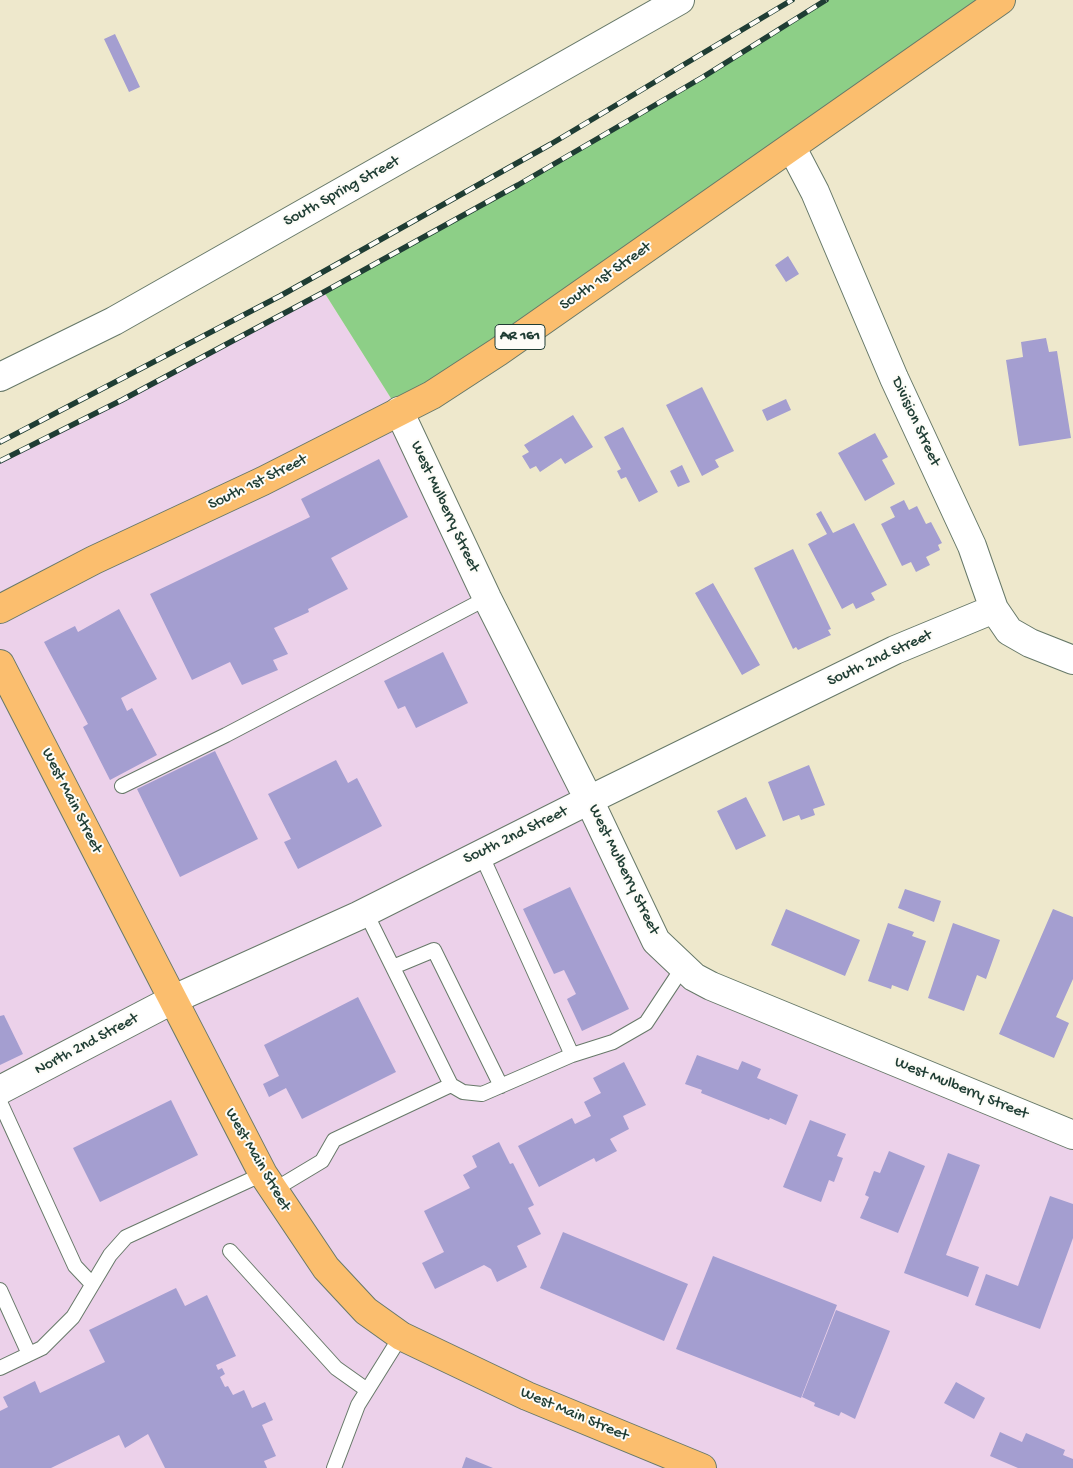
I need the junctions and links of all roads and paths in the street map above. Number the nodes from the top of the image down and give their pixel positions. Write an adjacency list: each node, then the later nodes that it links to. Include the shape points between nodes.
1 (680, 0): 4 (street, South Spring Street, via 114,320)
2 (1001, 0): 3 (main road, South 1st Street / AR 161)
3 (792, 148): 5 (main road, South 1st Street / AR 161, via 498,352 432,395); 8 (street, Division Street, via 815,192 894,378 972,546)
4 (0, 377)
5 (399, 411): 6 (street, West Mulberry Street); 7 (main road, South 1st Street / AR 161)
6 (488, 598): 11 (lane); 12 (street, West Mulberry Street)
7 (0, 609)
8 (994, 609): 9 (street, Division Street, via 1009,631); 12 (street, South 2nd Street, via 894,650)
9 (1073, 660)
10 (0, 664): 17 (main road, West Main Street)
11 (122, 786)
12 (589, 800): 13 (street, South 2nd Street); 16 (street, West Mulberry Street, via 656,941)
13 (481, 854): 14 (street, South 2nd Street); 18 (lane)
14 (365, 911): 15 (lane); 17 (street, South 2nd Street)
15 (393, 967): 19 (lane); 20 (lane, via 434,950)
16 (683, 967): 18 (lane, via 646,1023 613,1042); 23 (street, West Mulberry Street, via 712,986)
17 (174, 999): 21 (street, North 2nd Street); 24 (main road, West Main Street)
18 (572, 1055): 20 (lane)
19 (451, 1085): 20 (lane, via 463,1092 482,1094); 24 (lane, via 334,1140 322,1161)
20 (501, 1086)
21 (0, 1090)
22 (0, 1102): 26 (lane, via 75,1266)
23 (1073, 1135)
24 (267, 1182): 26 (lane, via 126,1237); 28 (main road, West Main Street, via 326,1268 366,1311)
25 (230, 1250): 31 (lane, via 336,1368)
26 (92, 1284): 29 (lane, via 73,1317 42,1348)
27 (0, 1290): 29 (lane)
28 (401, 1336): 31 (lane); 33 (main road, West Main Street, via 528,1396)
29 (29, 1354): 30 (lane)
30 (0, 1368)
31 (367, 1390): 32 (lane)
32 (334, 1468)
33 (702, 1468)

